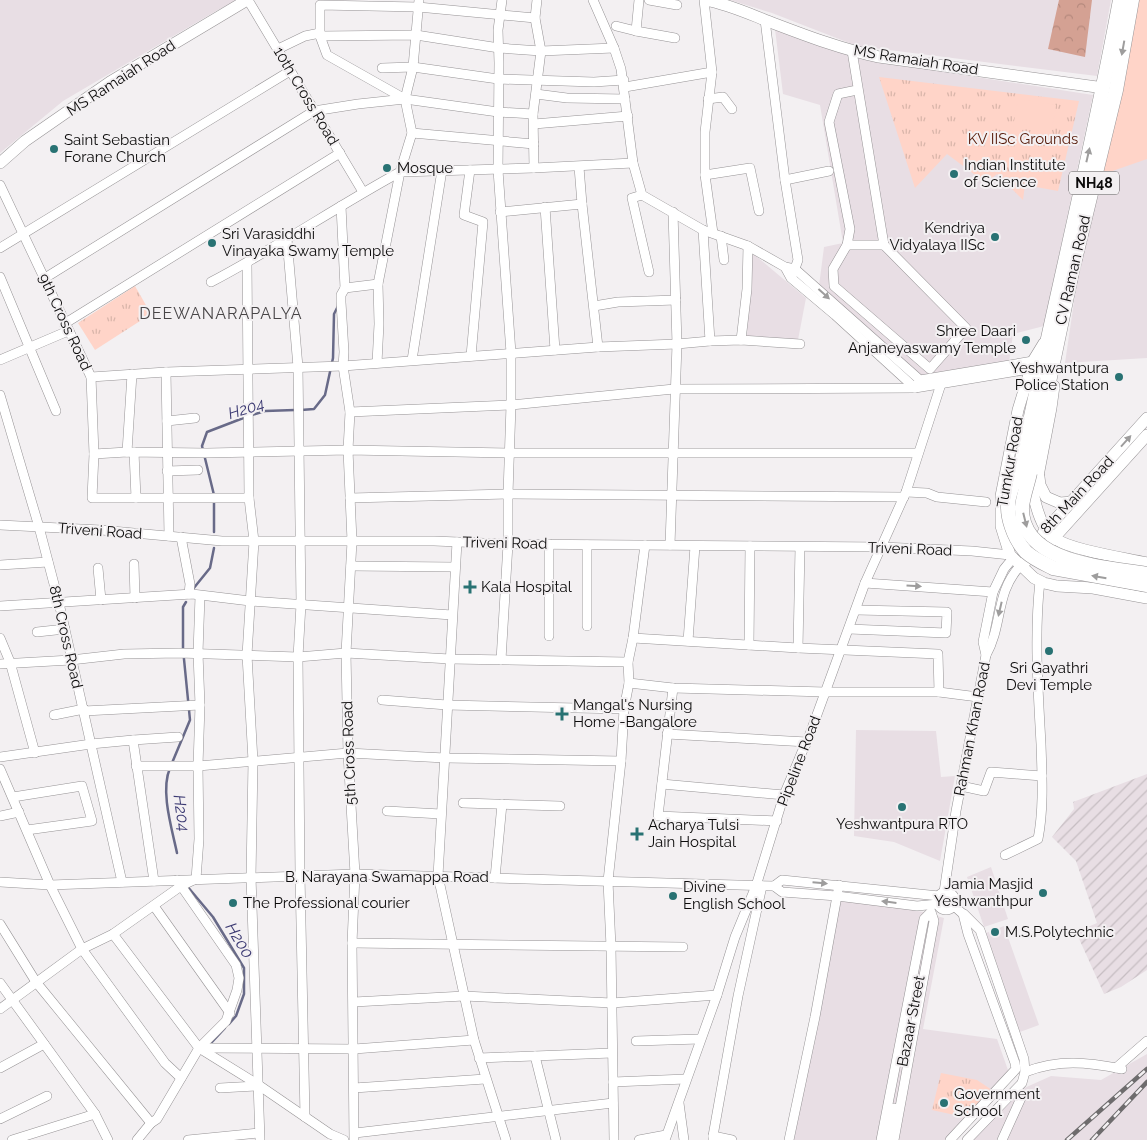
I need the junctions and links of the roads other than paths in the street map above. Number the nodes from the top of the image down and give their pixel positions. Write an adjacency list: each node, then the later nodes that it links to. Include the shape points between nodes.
1 (248, 0): 22 (street, 10th Cross Road); 48 (main road, MS Ramaiah Road, via 110,82 25,141)
2 (502, 0): 12 (street)
3 (536, 0): 13 (street)
4 (593, 0): 21 (street)
5 (640, 0): 16 (street)
6 (648, 0): 11 (street)
7 (705, 0): 14 (main road, MS Ramaiah Road, via 726,4); 28 (street)
8 (1120, 0): 32 (highway, CV Raman Road / NH48)
9 (1132, 0): 132 (highway, CV Raman Road / NH48, one-way to 132, via 1116,90)
10 (419, 4): 12 (street); 17 (street, via 320,5); 18 (street)
11 (678, 5)
12 (500, 15): 13 (street); 20 (street)
13 (535, 18): 23 (street)
14 (765, 20): 24 (main road, MS Ramaiah Road); 58 (street)
15 (616, 26): 16 (street)
16 (636, 31): 19 (street)
17 (320, 35): 18 (street); 22 (street, via 305,36); 37 (street, via 327,55)
18 (416, 35): 20 (street); 25 (street)
19 (675, 38)
20 (499, 48): 23 (street); 29 (street)
21 (614, 48): 23 (street); 31 (street)
22 (278, 49): 27 (street, 10th Cross Road)
23 (541, 51): 30 (street)
24 (852, 51): 32 (main road, MS Ramaiah Road); 33 (street)
25 (413, 67): 26 (street); 29 (street); 37 (street)
26 (382, 68)
27 (290, 71): 39 (street, 10th Cross Road); 69 (street)
28 (712, 72): 31 (street); 36 (street)
29 (498, 79): 30 (street); 40 (street)
30 (537, 80): 31 (street); 34 (street)
31 (624, 83): 35 (street)
32 (1104, 88): 90 (highway, CV Raman Road / NH48, one-way to 32)
33 (858, 90): 72 (street, via 838,94 829,122 850,229); 73 (street)
34 (536, 94): 35 (street); 41 (street)
35 (625, 99): 42 (street)
36 (708, 99): 38 (street, via 723,97); 57 (street)
37 (405, 100): 39 (street); 40 (street); 44 (street)
38 (732, 109)
39 (314, 111): 47 (street, 10th Cross Road); 82 (street)
40 (498, 112): 41 (street); 45 (street)
41 (533, 114): 43 (street)
42 (628, 116): 43 (street); 49 (street)
43 (534, 124): 46 (street)
44 (412, 133): 45 (street); 56 (street)
45 (498, 140): 46 (street); 54 (street)
46 (534, 144): 51 (street)
47 (340, 153): 60 (street, 10th Cross Road); 89 (street)
48 (0, 163)
49 (633, 163): 50 (street); 61 (street)
50 (579, 166): 51 (street); 62 (street)
51 (534, 168): 54 (street)
52 (442, 170): 53 (street); 56 (street); 101 (street)
53 (470, 170): 54 (street); 99 (street, via 464,216 483,222)
54 (498, 170): 66 (street)
55 (829, 171): 58 (street)
56 (400, 172): 60 (street); 85 (street)
57 (706, 176): 65 (street, via 750,168); 70 (street)
58 (785, 180): 79 (street, via 798,260)
59 (0, 185): 69 (street, 9th Cross Road)
60 (363, 192): 63 (street)
61 (642, 195): 67 (street); 80 (street, via 632,198)
62 (582, 204): 64 (street); 88 (street)
63 (341, 206): 71 (street); 86 (street, 5th Cross Road)
64 (545, 207): 66 (street); 97 (street)
65 (759, 211)
66 (500, 212): 98 (street)
67 (673, 212): 68 (street); 87 (street)
68 (703, 230): 70 (street); 92 (street)
69 (23, 234): 75 (street); 82 (street, 9th Cross Road)
70 (717, 235): 74 (street); 76 (street)
71 (287, 239): 77 (street); 105 (street)
72 (848, 245): 73 (street); 73 (street, via 833,269 834,286 930,369 966,328)
73 (884, 245)
74 (748, 246): 78 (street); 91 (street)
75 (0, 248)
76 (724, 260)
77 (246, 263): 84 (street); 106 (street)
78 (785, 267): 79 (street); 83 (street)
79 (795, 269): 83 (street); 110 (street, one-way to 110)
80 (649, 272)
81 (0, 277): 96 (street)
82 (45, 278): 89 (street, 9th Cross Road)
83 (790, 278): 110 (street)
84 (211, 282)
85 (378, 284): 86 (street); 102 (street)
86 (345, 288): 104 (street, 5th Cross Road, via 341,295 344,352)
87 (676, 300): 88 (street); 93 (street)
88 (594, 306): 95 (street)
89 (66, 328): 96 (street); 109 (street, 9th Cross Road)
90 (1047, 339): 103 (main road, Tumkur Road); 132 (highway, NH48)
91 (741, 340): 92 (street); 94 (street)
92 (710, 341): 93 (street)
93 (677, 344): 95 (street); 112 (street)
94 (800, 344)
95 (598, 347): 97 (street)
96 (30, 348): 100 (street); 115 (street)
97 (555, 350): 98 (street)
98 (511, 353): 99 (street); 114 (street)
99 (471, 356): 101 (street)
100 (0, 360)
101 (412, 360): 102 (street)
102 (378, 363): 104 (street)
103 (1032, 365): 110 (street); 111 (street); 133 (main road, Tumkur Road, via 1018,410)
104 (336, 366): 105 (street); 116 (street, 5th Cross Road)
105 (298, 367): 106 (street); 121 (street)
106 (248, 369): 107 (street); 123 (street)
107 (166, 372): 108 (street); 119 (street)
108 (132, 374): 109 (street); 124 (street)
109 (91, 378): 129 (street, 9th Cross Road)
110 (918, 384): 111 (street); 112 (street)
111 (941, 384): 128 (street, Pipeline Road)
112 (674, 389): 114 (street); 127 (street)
113 (0, 396): 145 (street, 8th Cross Road)
114 (511, 405): 116 (street); 126 (street)
115 (56, 410)
116 (350, 412): 122 (street, 5th Cross Road)
117 (195, 418): 119 (street)
118 (1147, 418): 143 (main road, 8th Main Road, one-way to 118)
119 (167, 420): 125 (street)
120 (1147, 435): 146 (main road, 8th Main Road)
121 (298, 450): 122 (street); 123 (street); 150 (street)
122 (348, 450): 126 (street); 141 (street, 5th Cross Road)
123 (249, 451): 125 (street); 140 (street)
124 (130, 452): 125 (street); 129 (street); 138 (street)
125 (167, 452): 131 (street)
126 (509, 453): 127 (street); 135 (street)
127 (673, 453): 128 (street); 136 (street)
128 (918, 453): 137 (street, Pipeline Road)
129 (94, 454): 138 (street, 9th Cross Road, via 92,498)
130 (198, 470): 131 (street)
131 (167, 472): 139 (street)
132 (1030, 472): 134 (main road, Tumkur Road); 143 (main road, via 1046,497 1060,503); 171 (highway, NH48, one-way to 171, bridge, via 1022,507 1030,534 1038,544 1066,559); 174 (highway, NH48, one-way to 132, bridge, via 1053,568 1026,552 1015,533 1008,512 1008,499)
133 (1004, 484): 134 (main road); 162 (main road, Tumkur Road, via 1000,524)
134 (1035, 489): 146 (main road, Tumkur Road, via 1036,509)
135 (508, 494): 136 (street); 141 (street); 153 (street)
136 (671, 494): 137 (street); 157 (street)
137 (905, 495): 142 (street, via 927,493); 161 (street, Pipeline Road)
138 (136, 498): 139 (street)
139 (167, 498): 140 (street); 147 (street)
140 (249, 498): 149 (street)
141 (350, 498): 151 (street, 5th Cross Road)
142 (986, 502)
143 (1072, 502): 146 (main road, 8th Main Road)
144 (0, 525): 145 (street, Triveni Road)
145 (40, 527): 147 (street, Triveni Road); 163 (street, 8th Cross Road)
146 (1051, 534): 162 (main road, 8th Main Road); 164 (main road, via 1073,546)
147 (169, 536): 148 (street, Triveni Road)
148 (181, 537): 149 (street, Triveni Road); 176 (street)
149 (254, 541): 150 (street, Triveni Road); 181 (street)
150 (300, 541): 151 (street, Triveni Road); 183 (street)
151 (352, 541): 152 (street, Triveni Road); 167 (street, 5th Cross Road)
152 (456, 542): 153 (street, Triveni Road); 168 (street)
153 (508, 544): 154 (street, Triveni Road); 206 (street)
154 (549, 544): 155 (street, Triveni Road); 192 (street)
155 (587, 545): 156 (street, Triveni Road); 188 (street)
156 (645, 545): 157 (street, Triveni Road); 194 (street)
157 (670, 546): 158 (street, Triveni Road)
158 (694, 546): 159 (street, Triveni Road); 195 (street)
159 (750, 546): 160 (street, Triveni Road); 196 (street)
160 (800, 546): 161 (street, Triveni Road); 197 (street)
161 (882, 547): 162 (street, Triveni Road, via 972,551); 173 (street, Pipeline Road)
162 (1015, 560): 170 (street, 8th Main Road); 172 (main road); 202 (street, one-way to 202)
163 (48, 562): 166 (street); 182 (street, 8th Cross Road)
164 (1147, 563)
165 (134, 564): 178 (street)
166 (0, 565)
167 (351, 566): 168 (street); 185 (street, 5th Cross Road)
168 (455, 567): 187 (street)
169 (98, 568): 180 (street)
170 (1004, 569): 175 (street, Rahman Khan Road)
171 (1147, 574)
172 (1040, 580): 179 (main road, via 1057,586 1093,588); 236 (street, via 1036,645)
173 (865, 583): 175 (street, one-way to 175); 186 (street, Pipeline Road)
174 (1147, 585)
175 (993, 592): 202 (street, Rahman Khan Road, via 983,642)
176 (189, 594): 177 (street); 178 (street)
177 (200, 596): 181 (street); 199 (street)
178 (135, 598): 180 (street)
179 (1147, 598)
180 (101, 600): 182 (street)
181 (250, 601): 183 (street); 201 (street)
182 (59, 603): 184 (street); 189 (street, 8th Cross Road)
183 (301, 604): 185 (street); 203 (street)
184 (0, 606)
185 (349, 608): 187 (street); 200 (street, 5th Cross Road)
186 (856, 610): 190 (street, Pipeline Road); 190 (street, via 947,612 946,633)
187 (452, 615): 204 (street)
188 (587, 626)
189 (65, 629): 191 (street); 205 (street, 8th Cross Road)
190 (849, 630): 198 (street, Pipeline Road)
191 (37, 632)
192 (549, 636)
193 (0, 638): 207 (street)
194 (633, 638): 195 (street); 208 (street)
195 (688, 641): 196 (street)
196 (748, 645): 197 (street)
197 (798, 648): 198 (street)
198 (842, 649): 212 (street, Pipeline Road); 213 (street, via 938,654)
199 (198, 653): 201 (street); 205 (street, via 124,654); 216 (street)
200 (346, 653): 203 (street); 204 (street); 227 (street, 5th Cross Road)
201 (247, 655): 203 (street); 231 (street)
202 (986, 655): 214 (street, Rahman Khan Road)
203 (298, 656): 229 (street)
204 (450, 658): 206 (street); 217 (street)
205 (71, 660): 207 (street); 219 (street, 8th Cross Road)
206 (501, 660): 208 (street)
207 (10, 662): 209 (street); 226 (street)
208 (628, 662): 210 (street)
209 (0, 664)
210 (629, 683): 211 (street); 218 (street)
211 (674, 688): 212 (street); 221 (street)
212 (826, 692): 213 (street); 224 (street, Pipeline Road)
213 (939, 692): 214 (street)
214 (978, 697): 240 (street, Rahman Khan Road)
215 (382, 700): 217 (street)
216 (193, 705): 219 (street); 234 (street)
217 (448, 705): 218 (street); 230 (street)
218 (624, 709): 232 (street)
219 (84, 710): 220 (street); 225 (street, 8th Cross Road)
220 (54, 715)
221 (667, 734): 224 (street); 238 (street)
222 (178, 737): 223 (street)
223 (133, 740): 225 (street); 233 (street)
224 (807, 742): 241 (street, Pipeline Road)
225 (91, 744): 226 (street); 237 (street, 8th Cross Road)
226 (35, 753): 228 (street)
227 (348, 753): 229 (street); 230 (street); 255 (street, 5th Cross Road)
228 (0, 757)
229 (299, 758): 231 (street); 256 (street)
230 (445, 758): 232 (street); 248 (street)
231 (252, 761): 234 (street); 258 (street)
232 (621, 761): 261 (street)
233 (136, 766): 234 (street); 260 (street)
234 (198, 766): 264 (street, via 199,839)
235 (0, 769): 242 (street)
236 (1042, 776): 240 (street, via 991,772 984,791); 254 (street, via 1038,839)
237 (100, 780): 239 (street); 250 (street, 8th Cross Road)
238 (662, 784): 241 (street); 252 (street, via 658,816)
239 (82, 786): 242 (street); 251 (street)
240 (961, 786): 270 (street, Rahman Khan Road)
241 (784, 795): 252 (street, Pipeline Road)
242 (13, 797): 247 (street)
243 (462, 803): 244 (street)
244 (502, 804): 245 (street); 259 (street)
245 (560, 806)
246 (387, 811): 248 (street)
247 (19, 812): 249 (street); 253 (street)
248 (442, 814): 257 (street)
249 (0, 816)
250 (109, 818): 251 (street); 263 (street, 8th Cross Road)
251 (92, 820): 253 (street)
252 (777, 821): 267 (street, Pipeline Road)
253 (26, 830): 266 (street)
254 (1005, 855)
255 (356, 874): 256 (street, B. Narayana Swamappa Road); 257 (street, B. Narayana Swamappa Road); 276 (street, 5th Cross Road)
256 (300, 875): 258 (street, B. Narayana Swamappa Road); 297 (street)
257 (438, 876): 259 (street, B. Narayana Swamappa Road); 277 (street)
258 (251, 877): 264 (street, B. Narayana Swamappa Road); 296 (street)
259 (496, 878): 261 (street, B. Narayana Swamappa Road)
260 (154, 881): 263 (street, B. Narayana Swamappa Road); 264 (street, B. Narayana Swamappa Road)
261 (608, 881): 267 (street, B. Narayana Swamappa Road); 278 (street)
262 (0, 882): 266 (street, B. Narayana Swamappa Road)
263 (122, 882): 266 (street, B. Narayana Swamappa Road)
264 (185, 882): 271 (street); 289 (street, via 236,965 239,978)
265 (839, 884): 268 (street, B. Narayana Swamappa Road, one-way to 265, via 782,880); 269 (street); 270 (street, B. Narayana Swamappa Road)
266 (50, 885): 280 (street)
267 (759, 886): 268 (street, B. Narayana Swamappa Road); 283 (street, Pipeline Road, via 734,937); 325 (street)
268 (774, 886): 269 (street, B. Narayana Swamappa Road, via 782,892)
269 (837, 896): 270 (street, B. Narayana Swamappa Road, one-way to 269, via 917,906); 338 (street)
270 (938, 902): 272 (street, via 946,911); 272 (street, via 953,895); 339 (street, via 924,919); 340 (street, Bazaar Street); 341 (street)
271 (154, 906): 275 (street); 289 (street)
272 (954, 906): 273 (street)
273 (963, 914): 303 (street, via 980,930 1024,1059); 342 (street, via 1016,1069)
274 (0, 924): 281 (street)
275 (113, 934): 280 (street); 295 (street)
276 (352, 943): 277 (street); 286 (street, 5th Cross Road)
277 (454, 944): 278 (street); 284 (street)
278 (611, 946): 279 (street); 287 (street)
279 (683, 947)
280 (82, 949): 281 (street); 304 (street, via 165,1063)
281 (36, 982): 285 (street); 320 (street)
282 (0, 983): 285 (street)
283 (717, 995): 287 (street); 291 (street, Pipeline Road)
284 (464, 996): 286 (street); 287 (street); 290 (street)
285 (13, 1000): 288 (street); 294 (street)
286 (354, 1002): 298 (street, 5th Cross Road)
287 (612, 1003): 299 (street)
288 (0, 1009)
289 (230, 1013): 295 (street)
290 (474, 1040): 298 (street); 301 (street)
291 (700, 1040): 292 (street); 306 (street, Pipeline Road)
292 (636, 1041)
293 (1147, 1041): 303 (street, via 1119,1069 1070,1062)
294 (44, 1044): 302 (street); 316 (street)
295 (199, 1048): 296 (street); 304 (street); 308 (street)
296 (257, 1049): 297 (street); 308 (street)
297 (303, 1049): 298 (street); 318 (street)
298 (354, 1050): 310 (street, 5th Cross Road)
299 (612, 1053): 300 (street); 307 (street)
300 (536, 1056): 301 (street); 315 (street)
301 (479, 1058): 305 (street)
302 (0, 1068)
303 (1022, 1073): 343 (street); 344 (street, via 1022,1083)
304 (181, 1078): 320 (street, via 157,1119)
305 (485, 1079): 310 (street); 317 (street)
306 (686, 1079): 307 (street); 313 (street, Pipeline Road)
307 (613, 1082): 314 (street)
308 (257, 1085): 309 (street); 318 (street); 322 (street)
309 (220, 1088)
310 (354, 1088): 323 (street, 5th Cross Road)
311 (46, 1096): 319 (street)
312 (1022, 1098): 345 (street)
313 (679, 1100): 324 (street, Pipeline Road); 336 (street)
314 (613, 1103): 315 (street); 334 (street)
315 (549, 1110): 317 (street); 333 (street)
316 (95, 1114): 326 (street); 327 (street)
317 (498, 1116): 323 (street); 332 (street)
318 (305, 1117): 321 (street)
319 (0, 1119)
320 (151, 1123): 328 (street)
321 (330, 1134): 330 (street); 331 (street)
322 (260, 1137): 329 (street)
323 (354, 1137)
324 (665, 1138): 335 (street)
325 (713, 1138): 337 (street)
326 (12, 1140)
327 (108, 1140)
328 (137, 1140)
329 (188, 1140)
330 (322, 1140)
331 (344, 1140)
332 (506, 1140)
333 (556, 1140)
334 (614, 1140)
335 (639, 1140)
336 (684, 1140)
337 (732, 1140)
338 (789, 1140)
339 (881, 1140)
340 (887, 1140)
341 (894, 1140)
342 (950, 1140)
343 (957, 1140)
344 (967, 1140)
345 (1002, 1140)

